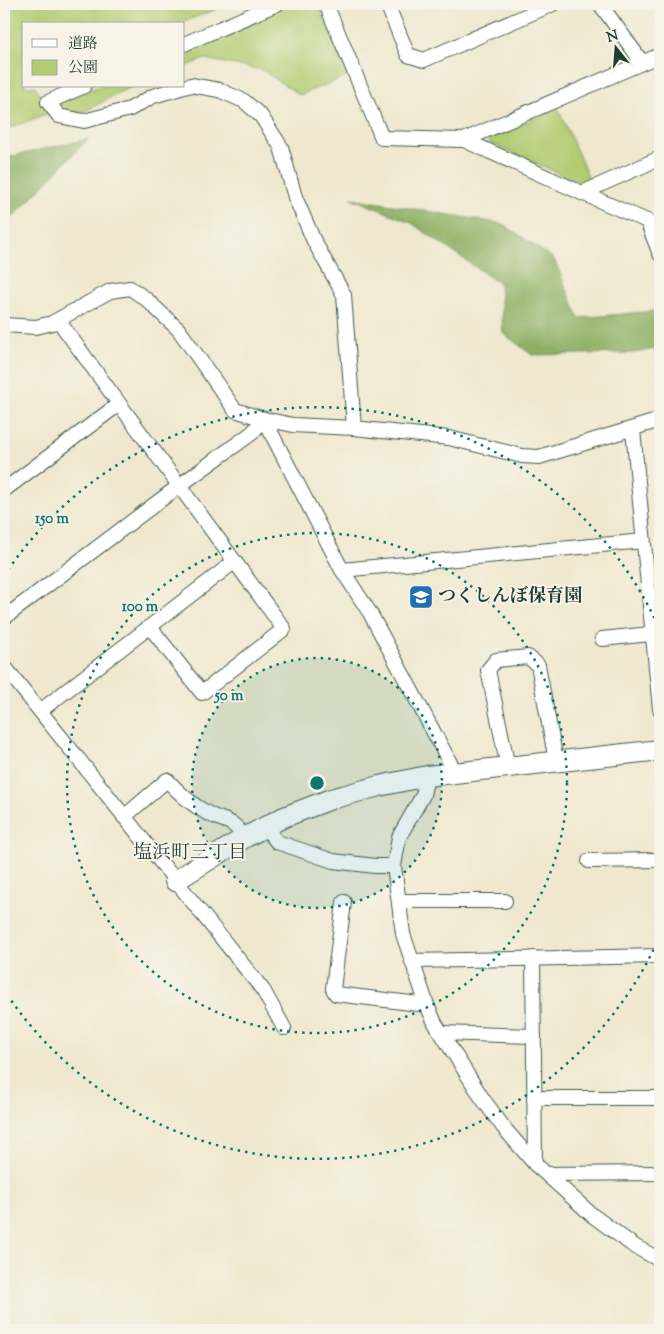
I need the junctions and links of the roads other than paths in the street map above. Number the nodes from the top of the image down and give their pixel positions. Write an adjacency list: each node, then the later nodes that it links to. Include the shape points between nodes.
1 (277, 4): 6 (street)
2 (326, 4): 12 (street, via 382,138)
3 (386, 4): 4 (street, via 408,55 424,60)
4 (553, 4)
5 (600, 4): 8 (street)
6 (185, 44)
7 (660, 55): 8 (street)
8 (642, 62): 12 (street)
9 (185, 87): 21 (street, via 220,90 244,101 261,116 281,147 295,197 314,241 344,295)
10 (80, 88): 11 (street, via 48,102 59,116 84,121 130,109 153,96)
11 (181, 88)
12 (464, 140): 14 (street)
13 (660, 158): 14 (street)
14 (582, 193): 15 (street, via 647,221)
15 (660, 254)
16 (58, 320): 17 (street, via 36,327); 18 (street); 19 (street, via 110,292 130,288 179,330 235,410)
17 (4, 325)
18 (119, 404): 23 (street); 24 (street)
19 (264, 419): 21 (street, via 293,425); 23 (street, via 252,432); 27 (street)
20 (660, 420): 22 (street)
21 (354, 428): 22 (street, via 449,438 522,456 539,457)
22 (633, 430): 25 (street)
23 (179, 486): 26 (street); 28 (street)
24 (4, 490)
25 (643, 541): 27 (street); 30 (street)
26 (234, 562): 29 (street); 29 (street, via 284,629 202,693)
27 (342, 570): 38 (street, via 370,613)
28 (4, 618)
29 (150, 627): 34 (street)
30 (657, 634): 31 (street); 33 (street)
31 (602, 639)
32 (4, 666): 34 (street)
33 (660, 709)
34 (40, 711): 40 (street)
35 (660, 750): 36 (street)
36 (556, 761): 37 (street); 37 (street, via 538,664 528,657 496,660 488,670)
37 (508, 767): 38 (street)
38 (456, 772): 39 (street)
39 (427, 776): 41 (street, via 331,799); 45 (street, via 423,795 399,837)
40 (124, 816): 42 (street, via 167,780 206,813 237,826); 46 (street)
41 (265, 827): 42 (street); 45 (street, via 277,842 333,861)
42 (244, 838): 46 (street)
43 (660, 860): 44 (street)
44 (589, 861)
45 (394, 866): 47 (street)
46 (175, 881): 54 (street, via 263,990)
47 (399, 901): 48 (street); 52 (street, via 403,934)
48 (505, 901)
49 (344, 902): 53 (street, via 333,989 336,994)
50 (660, 956): 51 (street)
51 (533, 958): 52 (street); 56 (street)
52 (412, 961): 53 (street)
53 (427, 1005): 55 (street)
54 (284, 1028)
55 (442, 1033): 56 (street); 59 (street, via 504,1128)
56 (534, 1036): 57 (street)
57 (534, 1098): 58 (street); 59 (street)
58 (660, 1098)
59 (535, 1164): 61 (street)
60 (660, 1173): 61 (street)
61 (547, 1174): 62 (street, via 592,1215 634,1246)
62 (660, 1260)

